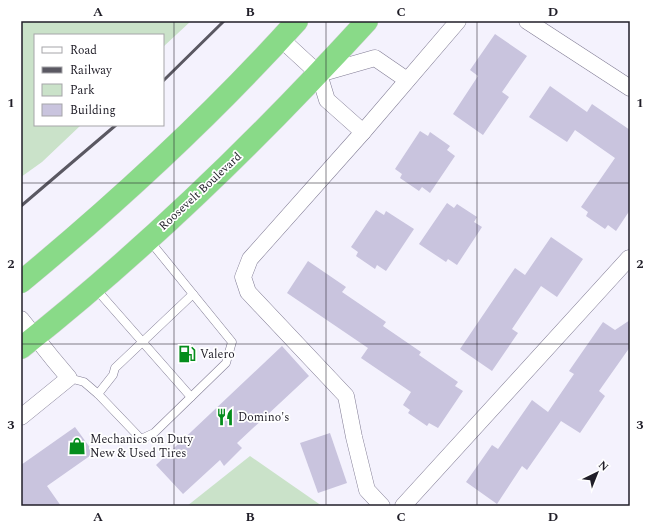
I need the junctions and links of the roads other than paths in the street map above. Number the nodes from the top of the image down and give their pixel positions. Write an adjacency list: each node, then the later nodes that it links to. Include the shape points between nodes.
1 (297, 21): 5 (highway)
2 (367, 21): 6 (highway, Roosevelt Boulevard)
3 (458, 21): 7 (street)
4 (526, 21): 8 (street)
5 (281, 39): 6 (street); 12 (highway, via 175,146)
6 (319, 74): 7 (street, via 375,58); 9 (street, via 327,100); 10 (highway, Roosevelt Boulevard, via 251,143)
7 (407, 80): 9 (street)
8 (630, 88)
9 (363, 132): 22 (street, via 250,259 242,277 248,292 346,396 367,490)
10 (148, 240): 13 (highway, Roosevelt Boulevard); 14 (lane)
11 (630, 258): 23 (street)
12 (21, 282)
13 (94, 287): 16 (highway, Roosevelt Boulevard); 17 (lane)
14 (193, 294): 17 (lane); 20 (lane, via 232,342 226,363)
15 (21, 319): 16 (street)
16 (28, 342): 18 (street)
17 (143, 342): 19 (lane, via 115,368 113,375); 20 (lane)
18 (69, 378): 19 (lane, via 84,382); 21 (street)
19 (98, 394): 20 (lane, via 141,439 154,433)
20 (191, 397)
21 (21, 417)
22 (382, 506)
23 (403, 506)

